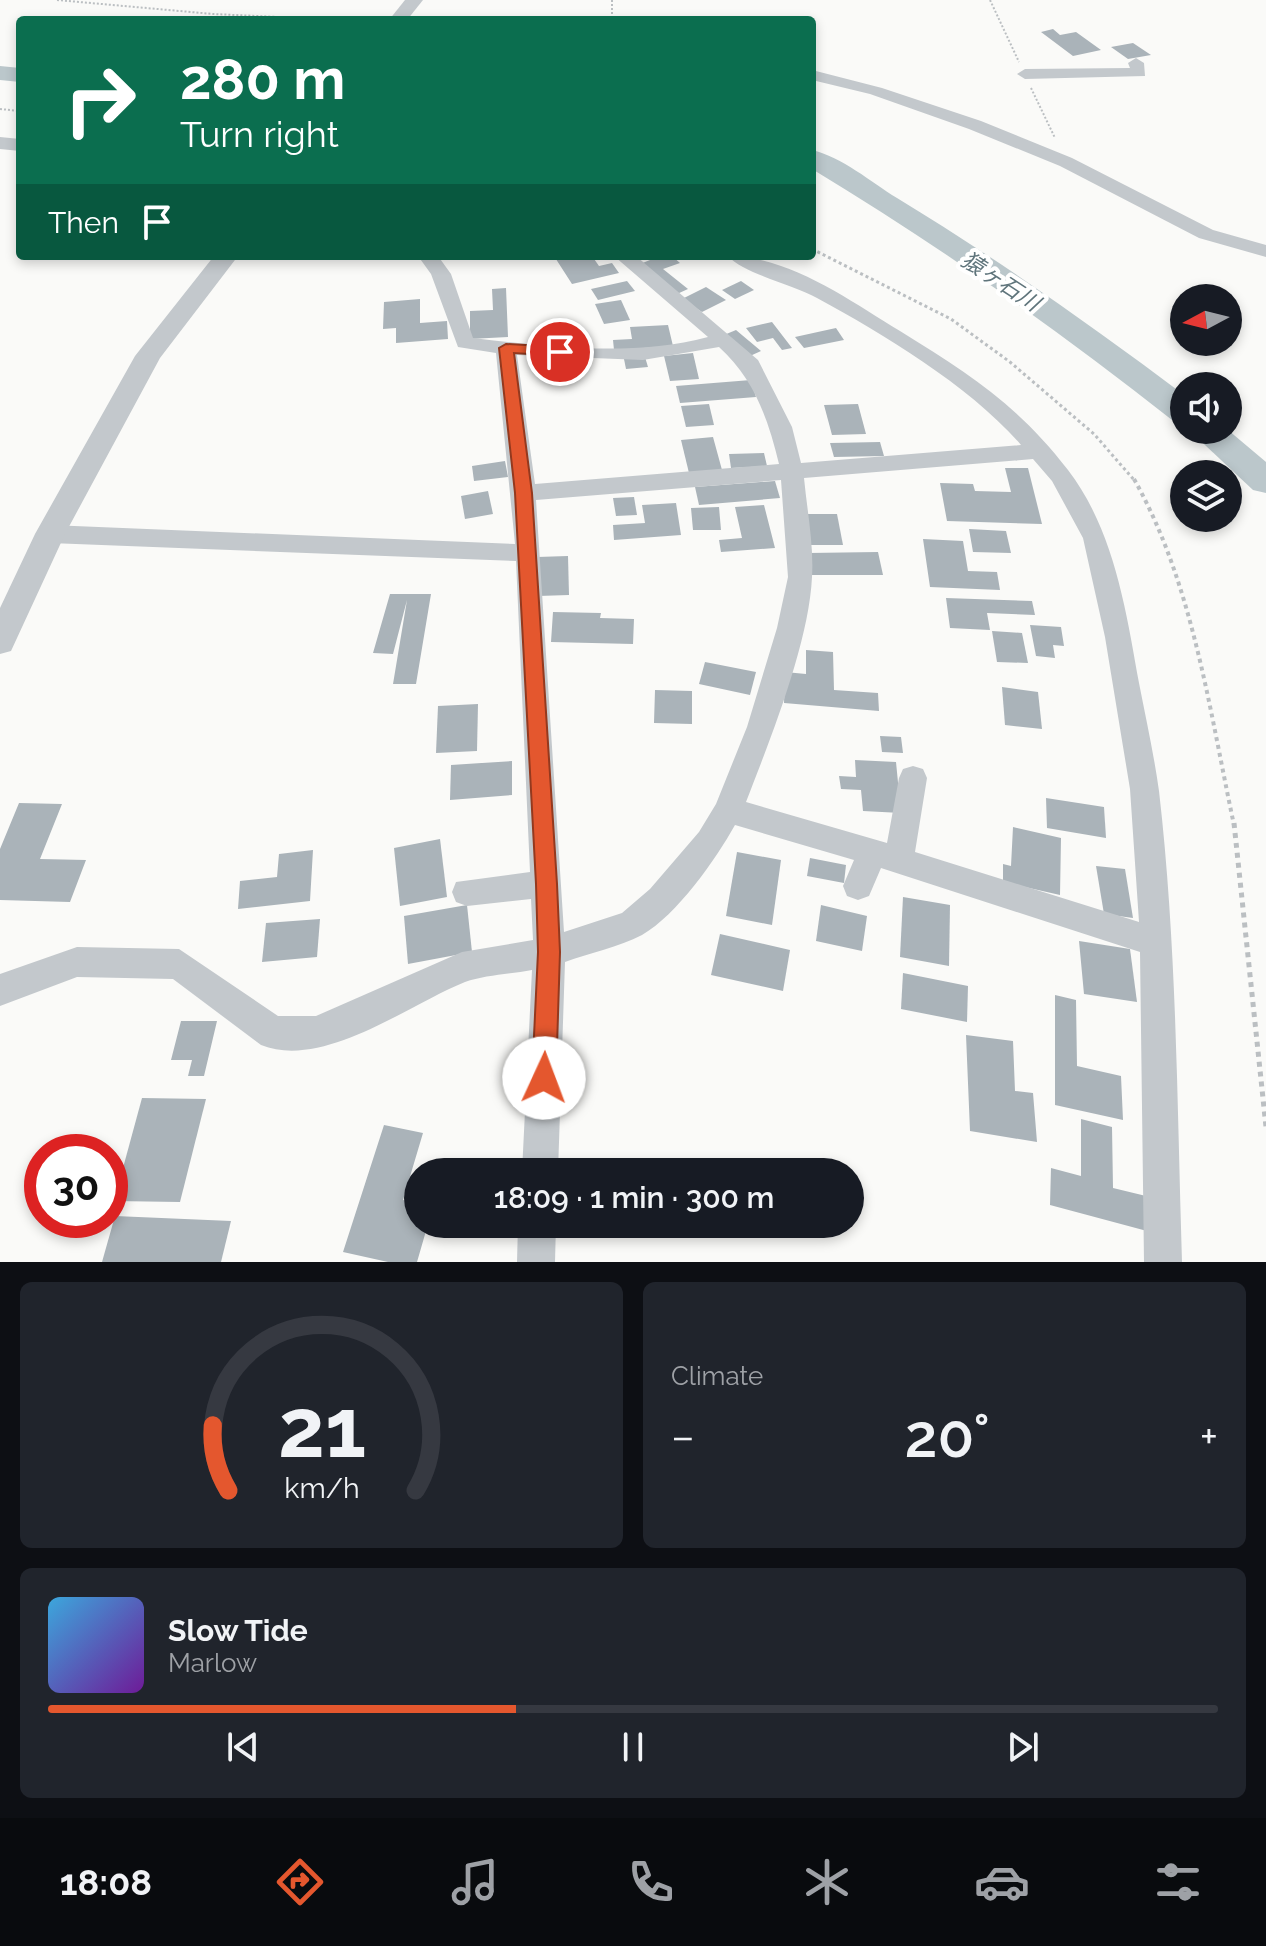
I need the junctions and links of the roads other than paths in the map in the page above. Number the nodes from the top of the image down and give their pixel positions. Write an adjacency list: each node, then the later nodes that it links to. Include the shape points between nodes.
1 (414, 0): 2 (street)
2 (401, 16)
3 (1136, 63): 4 (street, via 1139,73)
4 (1025, 74)
5 (816, 76): 6 (street, via 975,125 1066,162 1206,234)
6 (1266, 251)
7 (223, 260): 16 (street, via 148,356)
8 (431, 260): 12 (street, via 441,274 465,343)
9 (629, 260): 11 (street)
10 (747, 260): 13 (street, via 823,293 905,341 1004,411)
11 (723, 339): 12 (street, via 697,348 611,356); 14 (street, via 751,365 764,386)
12 (506, 348): 15 (street)
13 (1038, 451): 14 (street); 25 (street, via 1061,477 1095,538 1144,789)
14 (792, 471): 15 (street); 20 (street, via 800,577 761,727)
15 (524, 493): 17 (street)
16 (50, 534): 17 (street); 18 (street)
17 (525, 553): 22 (street)
18 (0, 642)
19 (913, 778): 21 (street)
20 (728, 810): 21 (street); 26 (street, via 710,841 661,899 632,924)
21 (886, 856): 23 (street); 25 (street)
22 (546, 884): 24 (street); 26 (street)
23 (858, 886)
24 (467, 892)
25 (1156, 942): 31 (street)
26 (549, 952): 27 (street, via 462,967 316,1033 273,1033 179,964 77,962); 28 (street)
27 (0, 990)
28 (541, 1158)
29 (537, 1238): 30 (street)
30 (536, 1262)
31 (1163, 1262)

